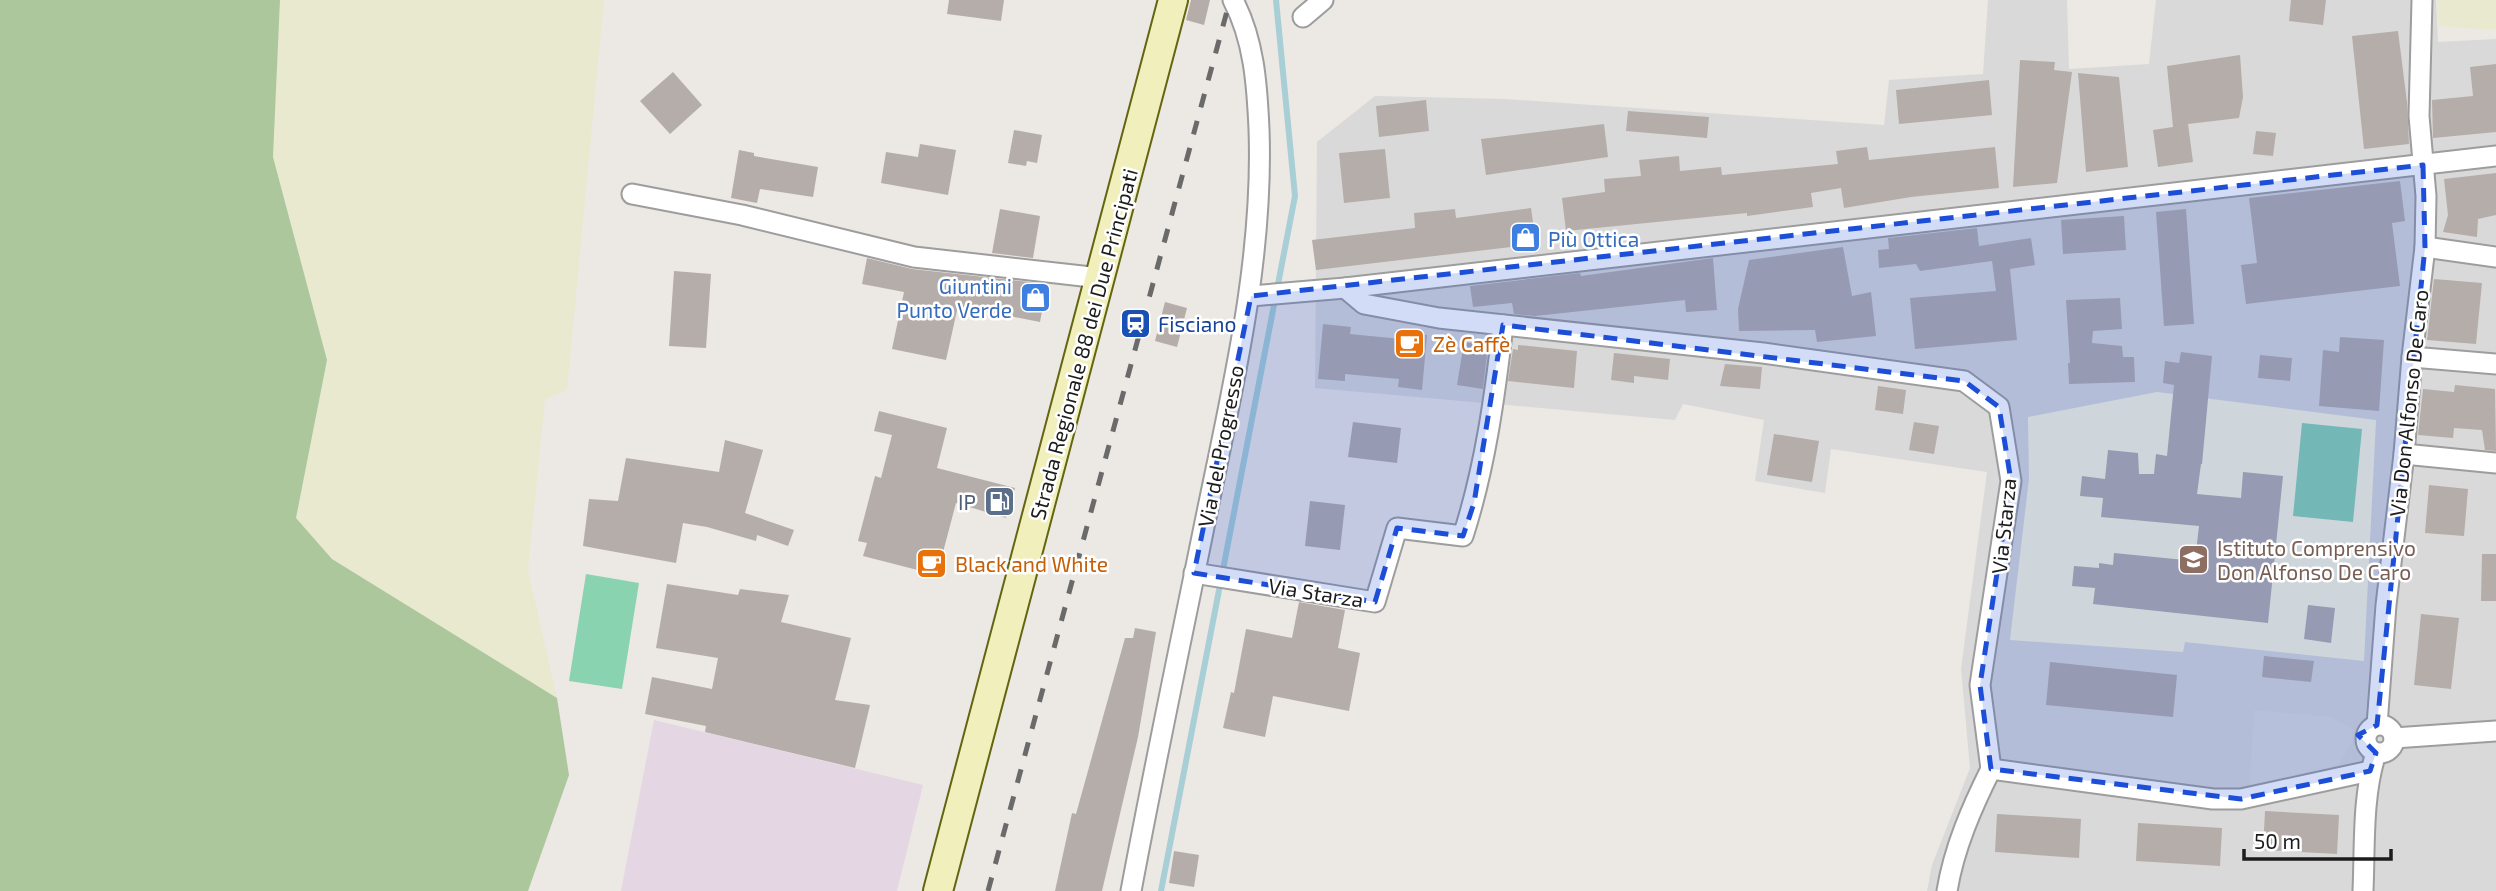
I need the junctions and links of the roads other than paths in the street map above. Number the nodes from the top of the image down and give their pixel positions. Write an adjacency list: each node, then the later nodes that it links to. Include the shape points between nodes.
1 (1173, 0): 11 (main road, Strada Regionale 88 dei Due Principati)
2 (1233, 0): 13 (street, Via del Progresso, via 1252,46 1258,100)
3 (1323, 0): 5 (street)
4 (2422, 0): 7 (street, Via Don Alfonso De Caro, via 2419,116)
5 (1303, 17)
6 (2496, 156): 7 (street)
7 (2423, 165): 9 (street, Via Don Alfonso De Caro); 12 (street)
8 (632, 194): 11 (street, via 914,257)
9 (2425, 247): 10 (street); 15 (street, Via Don Alfonso De Caro)
10 (2496, 257)
11 (1100, 278): 25 (main road, Strada Regionale 88 dei Due Principati)
12 (1345, 288): 13 (street); 14 (street, Via Starza, via 1364,304)
13 (1257, 295): 19 (street, Via del Progresso)
14 (1503, 325): 19 (street, Via Starza, via 1484,452 1463,536 1397,528 1375,601); 24 (street, Via Starza, via 1763,353 1964,381 1999,407 2011,481 1980,685)
15 (2412, 356): 16 (street); 17 (street, Via Don Alfonso De Caro)
16 (2496, 365)
17 (2404, 454): 18 (street); 20 (street, Via Don Alfonso De Caro)
18 (2496, 463)
19 (1202, 574): 26 (street, Via del Progresso)
20 (2377, 726): 22 (street, via 2386,726); 23 (street, Via Don Alfonso De Caro, via 2366,736)
21 (2496, 731): 22 (street)
22 (2395, 738): 23 (street, via 2391,749)
23 (2373, 762): 24 (street, via 2241,799); 28 (street)
24 (1991, 769): 27 (street, via 1972,807)
25 (937, 891)
26 (1131, 891)
27 (1947, 891)
28 (2363, 891)

